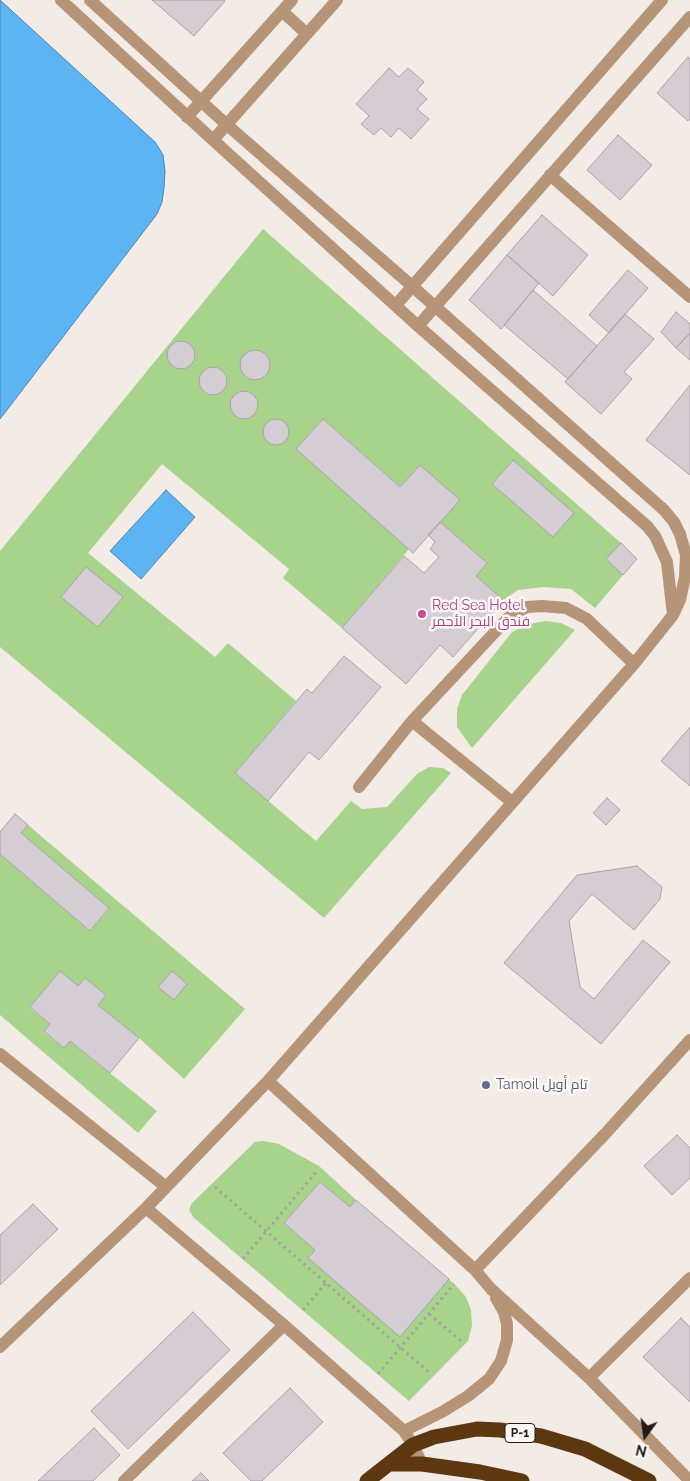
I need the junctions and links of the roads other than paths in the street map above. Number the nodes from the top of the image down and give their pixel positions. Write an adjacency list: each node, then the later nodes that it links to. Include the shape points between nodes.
1 (61, 0): 10 (street)
2 (90, 0): 9 (street)
3 (292, 0): 6 (street)
4 (337, 0): 8 (street)
5 (662, 0): 14 (street)
6 (282, 11): 8 (street); 9 (street)
7 (690, 16): 13 (street)
8 (307, 34): 11 (street)
9 (201, 101): 10 (street); 11 (street)
10 (187, 116): 12 (street)
11 (226, 124): 12 (street); 14 (street)
12 (213, 140): 16 (street)
13 (550, 175): 15 (street); 17 (street)
14 (412, 286): 16 (street); 17 (street)
15 (690, 297)
16 (396, 305): 18 (street)
17 (434, 307): 18 (street); 19 (street, via 664,510 674,522)
18 (418, 326): 20 (street, via 647,526 667,562)
19 (688, 557): 20 (street, via 680,600)
20 (673, 614): 21 (street)
21 (634, 664): 22 (street, via 587,619 566,608 526,607 509,617); 24 (street)
22 (412, 721): 23 (street); 24 (street)
23 (359, 787)
24 (512, 802): 27 (street)
25 (690, 1040): 30 (street)
26 (0, 1054): 28 (street)
27 (268, 1081): 28 (street); 30 (street)
28 (166, 1187): 29 (street)
29 (146, 1208): 33 (street); 34 (street)
30 (476, 1270): 32 (street)
31 (690, 1278): 35 (street)
32 (491, 1289): 35 (street); 36 (street, via 504,1312 507,1340 489,1379 442,1412)
33 (284, 1324): 36 (street); 40 (street)
34 (0, 1347)
35 (589, 1378): 44 (street)
36 (404, 1431): 37 (street)
37 (413, 1445): 38 (highway, P-1); 39 (street); 43 (highway, P-1, via 434,1437 478,1429 542,1436 585,1449)
38 (390, 1464): 39 (highway); 41 (highway, P-1)
39 (422, 1464): 42 (highway)
40 (124, 1481)
41 (367, 1481)
42 (522, 1481)
43 (649, 1481)
44 (690, 1481)

